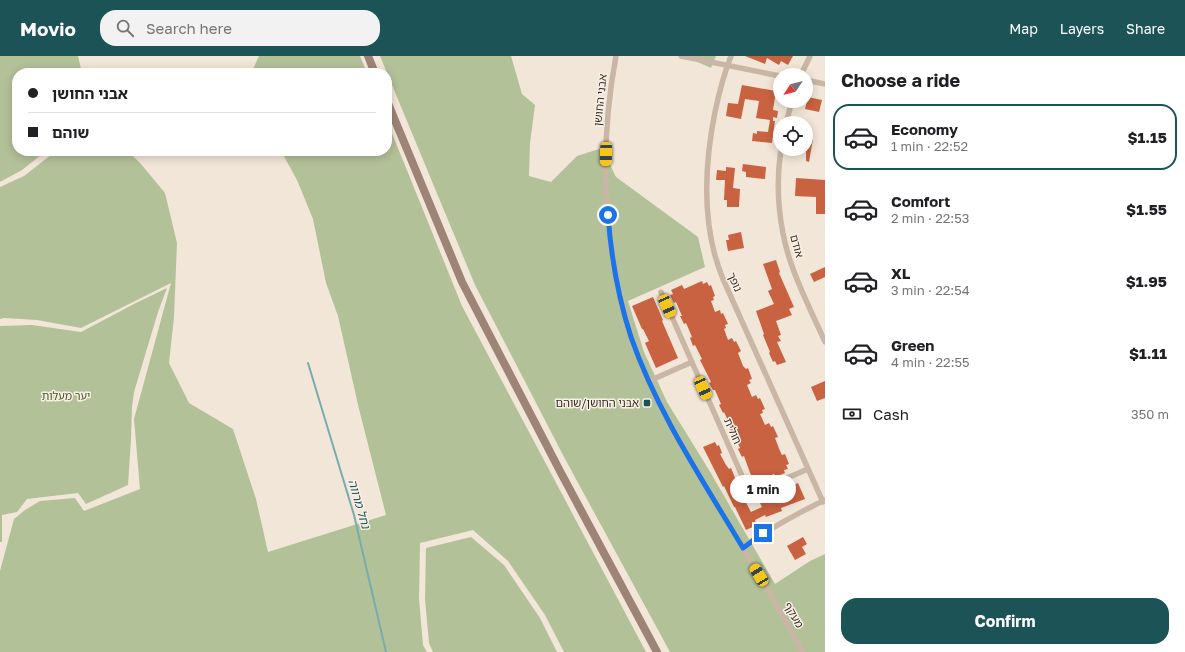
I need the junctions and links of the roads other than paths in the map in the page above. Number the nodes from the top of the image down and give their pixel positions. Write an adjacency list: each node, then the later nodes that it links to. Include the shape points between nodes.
1 (368, 56): 7 (main road)
2 (616, 56): 17 (street, אבני החושן, via 606,139 605,170 609,230 622,304 634,346)
3 (682, 56): 6 (street)
4 (731, 56): 6 (street, נופך)
5 (810, 56): 8 (street)
6 (727, 66): 9 (street); 18 (street, נופך, via 709,153 706,204 711,242 721,274)
7 (374, 68)
8 (804, 68)
9 (773, 75)
10 (813, 81): 11 (street)
11 (825, 84)
12 (392, 113): 22 (main road, via 462,282)
13 (780, 156): 15 (street, אודם, via 779,197 785,245)
14 (661, 292): 16 (street)
15 (825, 342)
16 (692, 362): 17 (street); 18 (street, חולית, via 750,494)
17 (649, 381): 20 (street, אבני החושן, via 681,444)
18 (808, 469): 19 (street, נופך)
19 (824, 501): 20 (street, via 785,520)
20 (743, 548): 21 (street, אבני החושן)
21 (768, 588): 23 (street, מעקף)
22 (657, 652)
23 (803, 652)

